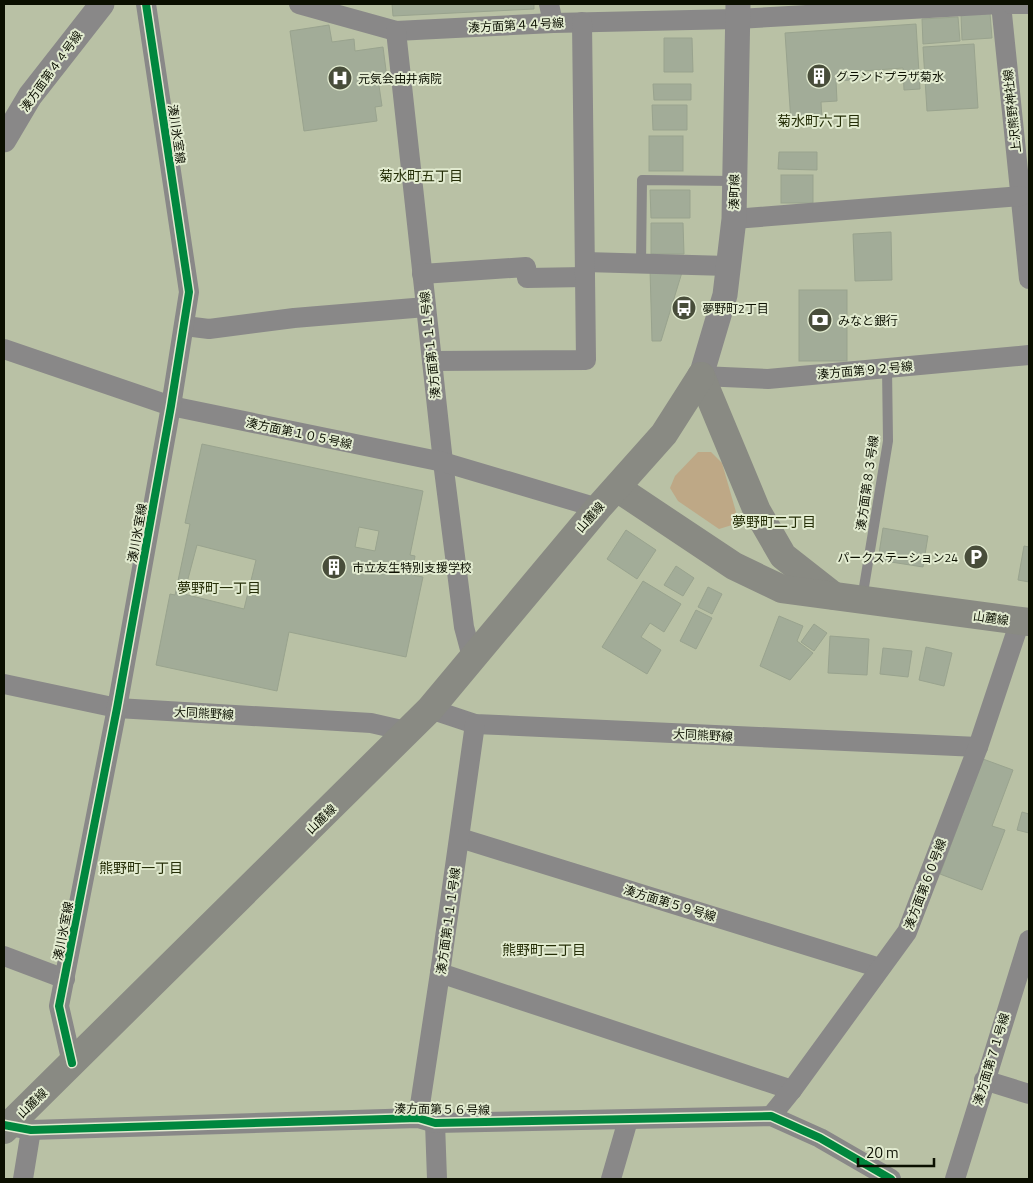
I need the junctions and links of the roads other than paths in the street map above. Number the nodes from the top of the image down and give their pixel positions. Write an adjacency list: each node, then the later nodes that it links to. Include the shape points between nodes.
1 (102, 4): 11 (street, 湊方面第４４号線, via 30,96)
2 (146, 4): 21 (street, 湊川氷室線, via 189,292)
3 (298, 4): 10 (street, 湊方面第４４号線)
4 (1000, 4): 7 (street, 湊方面第４４号線); 13 (street, 上沢熊野神社線)
5 (1011, 4): 6 (street)
6 (1029, 4)
7 (737, 11): 9 (street, 湊方面第４４号線); 12 (street, 湊町線)
8 (551, 13): 9 (street, 湊方面第４４号線); 10 (street, 湊方面第４４号線)
9 (582, 22): 17 (street)
10 (396, 31): 18 (street, 湊方面第１１１号線)
11 (4, 140)
12 (734, 181): 14 (street, 湊町線); 15 (lane, via 642,180)
13 (1021, 196): 14 (street); 19 (street, 上沢熊野神社線)
14 (734, 220): 16 (street, 湊町線)
15 (641, 264): 16 (street); 17 (street)
16 (728, 266): 26 (street, 湊町線, via 725,295)
17 (585, 270): 18 (street, via 527,278 526,267); 24 (street, via 586,360)
18 (422, 274): 20 (street, 湊方面第１１１号線)
19 (1029, 279)
20 (426, 307): 21 (street, via 208,329); 24 (street, 湊方面第１１１号線)
21 (185, 326): 27 (street, 湊川氷室線)
22 (4, 349): 27 (street, 湊方面第１０５号線)
23 (1029, 355): 25 (street, 湊方面第９２号線)
24 (432, 361): 28 (street, 湊方面第１１１号線)
25 (886, 368): 26 (street, 湊方面第９２号線, via 768,379); 32 (lane, 湊方面第８３号線, via 888,441)
26 (701, 376): 29 (main road, 山麓線, via 664,434); 31 (main road, 山麓線, via 757,511 783,556)
27 (171, 406): 28 (street, 湊方面第１０５号線); 36 (street, 湊川氷室線)
28 (443, 462): 30 (street, 湊方面第１０５号線); 34 (street, 湊方面第１１１号線, via 464,627)
29 (617, 488): 30 (main road, 山麓線); 31 (main road, 山麓線, via 734,566 782,589)
30 (598, 508): 34 (main road, 山麓線)
31 (835, 596): 32 (main road, 山麓線)
32 (862, 600): 33 (main road, 山麓線)
33 (1025, 622): 40 (street, 湊方面第６０号線)
34 (472, 658): 37 (main road, 山麓線)
35 (4, 684): 36 (street, 大同熊野線)
36 (117, 708): 39 (street, 大同熊野線, via 371,723); 46 (street, 湊川氷室線)
37 (430, 709): 38 (street, 大同熊野線); 39 (main road, 山麓線)
38 (475, 724): 40 (street, 大同熊野線); 41 (street, 湊方面第１１１号線)
39 (406, 732): 47 (main road, 山麓線)
40 (978, 747): 44 (street, 湊方面第６０号線, via 907,932)
41 (460, 838): 44 (street, 湊方面第５９号線); 45 (street, 湊方面第１１１号線)
42 (1029, 940): 48 (street, 湊方面第７１号線)
43 (4, 956): 46 (street)
44 (880, 968): 49 (street, 湊方面第６０号線)
45 (440, 973): 49 (street); 52 (street, 湊方面第１１１号線)
46 (65, 979): 47 (street, 湊川氷室線, via 59,1006)
47 (72, 1063): 54 (main road, 山麓線)
48 (984, 1080): 50 (street); 59 (street, 湊方面第７１号線)
49 (792, 1090): 51 (street, 湊方面第６０号線)
50 (1029, 1094)
51 (771, 1116): 53 (street, 湊方面第５６号線); 58 (street, 湊方面第５６号線, via 820,1138)
52 (426, 1120): 53 (street, 湊方面第５６号線); 54 (street, 湊方面第５６号線); 56 (street, 湊方面第１１１号線)
53 (628, 1120): 57 (street)
54 (12, 1128): 55 (street)
55 (23, 1179)
56 (437, 1179)
57 (611, 1179)
58 (891, 1179)
59 (955, 1179)

